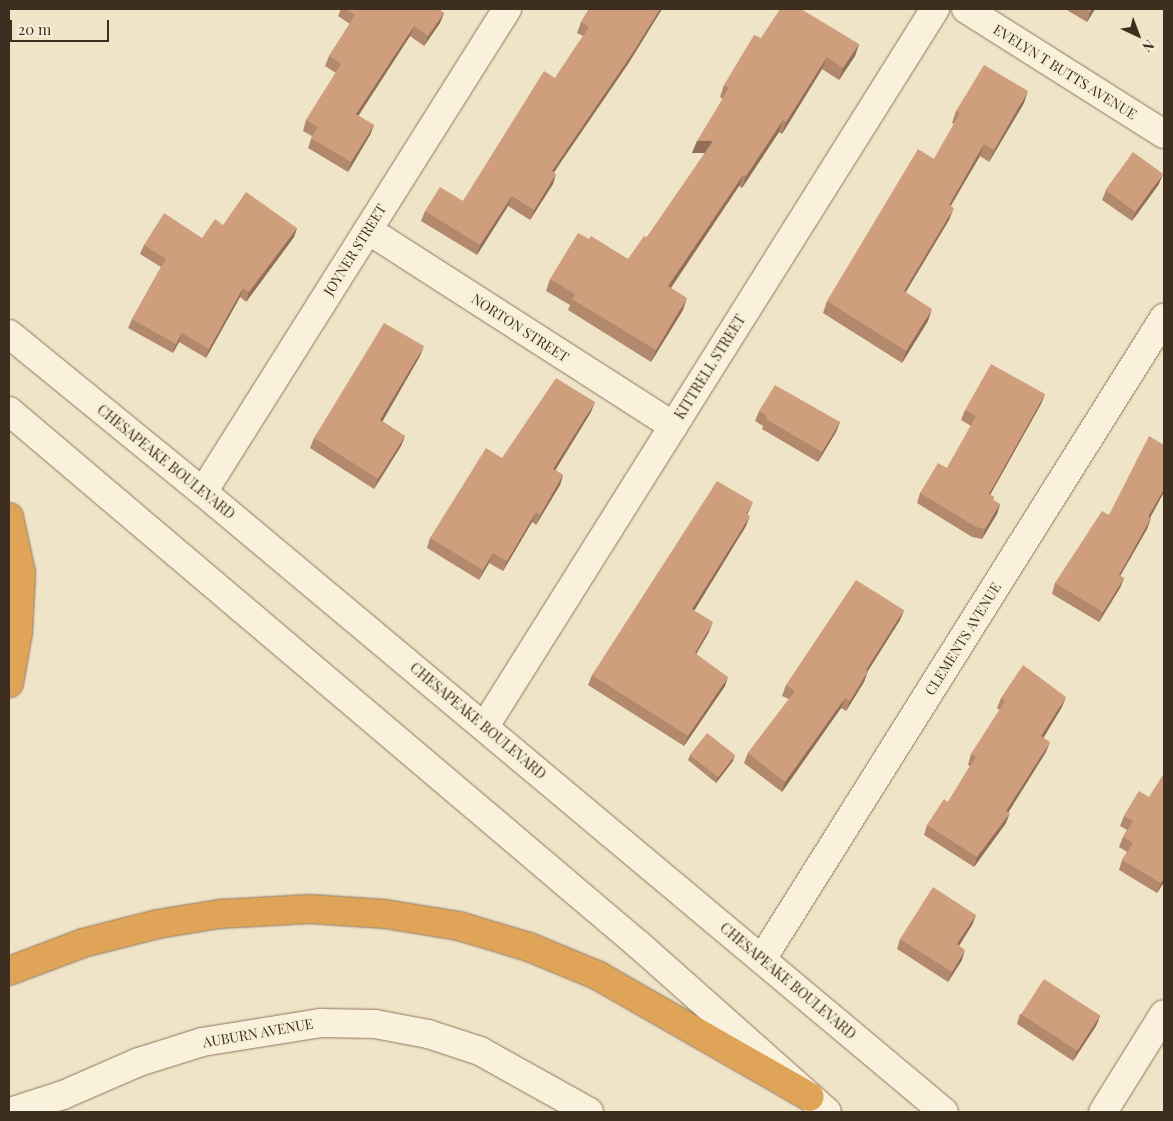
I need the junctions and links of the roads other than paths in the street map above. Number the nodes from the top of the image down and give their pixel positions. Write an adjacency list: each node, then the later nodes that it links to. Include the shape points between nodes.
1 (507, 9): 5 (street, JOYNER STREET)
2 (935, 9): 9 (street, KITTRELL STREET)
3 (966, 9): 4 (street, EVELYN T BUTTS AVENUE)
4 (1164, 134)
5 (368, 230): 9 (street, NORTON STREET); 10 (street, JOYNER STREET)
6 (1164, 318): 14 (street, CLEMENTS AVENUE)
7 (9, 334): 10 (street, CHESAPEAKE BOULEVARD)
8 (9, 411): 17 (street, via 640,945)
9 (673, 426): 13 (street, KITTRELL STREET)
10 (203, 492): 13 (street, CHESAPEAKE BOULEVARD)
11 (9, 517): 12 (highway, via 21,573 18,632)
12 (9, 683)
13 (485, 726): 14 (street, CHESAPEAKE BOULEVARD)
14 (762, 959): 20 (street, CHESAPEAKE BOULEVARD)
15 (9, 971): 17 (highway, via 84,943 158,924 219,914 310,909 385,914 459,926 529,947 597,975)
16 (1164, 1014): 21 (street)
17 (818, 1105)
18 (10, 1112): 19 (street, AUBURN AVENUE, via 63,1095 139,1062 202,1042 321,1022 375,1024 428,1034 480,1052)
19 (589, 1112)
20 (944, 1112)
21 (1103, 1112)

